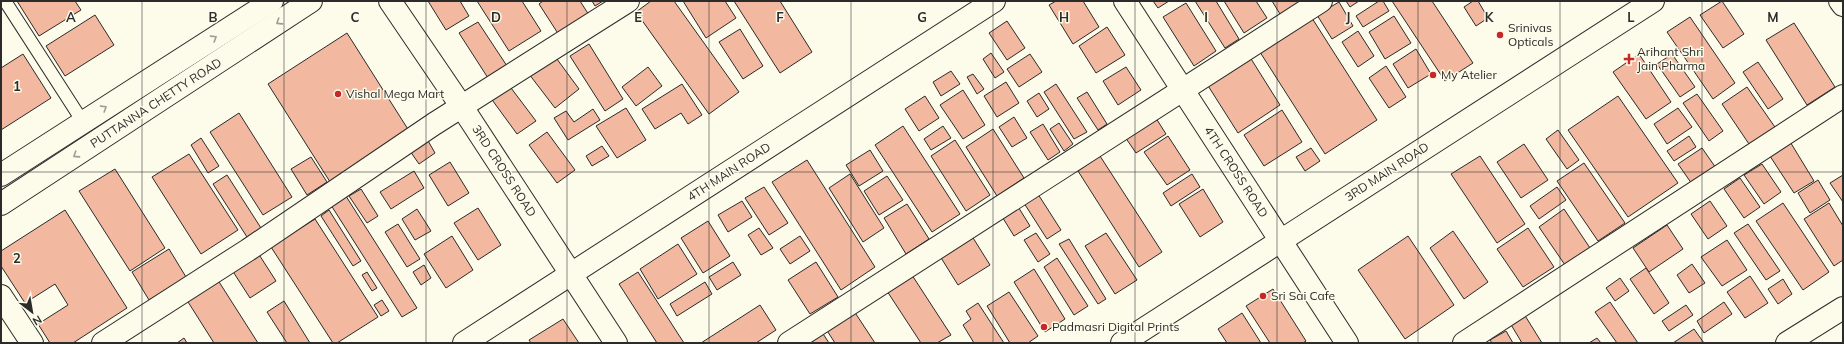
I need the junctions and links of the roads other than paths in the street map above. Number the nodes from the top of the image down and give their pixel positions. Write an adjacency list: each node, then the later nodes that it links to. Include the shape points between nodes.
1 (5, 1): 15 (lane)
2 (272, 1): 15 (street, PUTTANNA CHETTY ROAD, one-way to 2)
3 (311, 1): 17 (street, PUTTANNA CHETTY ROAD, one-way to 17)
4 (390, 1): 14 (street, 3RD CROSS ROAD)
5 (628, 1): 14 (street)
6 (994, 1): 19 (street, 4TH MAIN ROAD)
7 (1125, 1): 12 (street, 4TH CROSS ROAD)
8 (1321, 1): 12 (street)
9 (1653, 1): 18 (street, 3RD MAIN ROAD)
10 (1840, 1): 11 (street)
11 (1843, 5)
12 (1182, 90): 18 (street, 4TH CROSS ROAD); 26 (street)
13 (1843, 96): 29 (street)
14 (462, 107): 19 (street, 3RD CROSS ROAD); 23 (street)
15 (83, 122): 16 (street, PUTTANNA CHETTY ROAD)
16 (1, 175)
17 (1, 204)
18 (1281, 241): 27 (street, 3RD MAIN ROAD); 28 (street, 4TH CROSS ROAD)
19 (571, 274): 24 (street, 4TH MAIN ROAD); 25 (street, 3RD CROSS ROAD)
20 (1, 296): 22 (street)
21 (1843, 308): 30 (street)
22 (32, 343)
23 (103, 343)
24 (464, 343)
25 (616, 343)
26 (789, 343)
27 (1122, 343)
28 (1347, 343)
29 (1464, 343)
30 (1787, 343)

